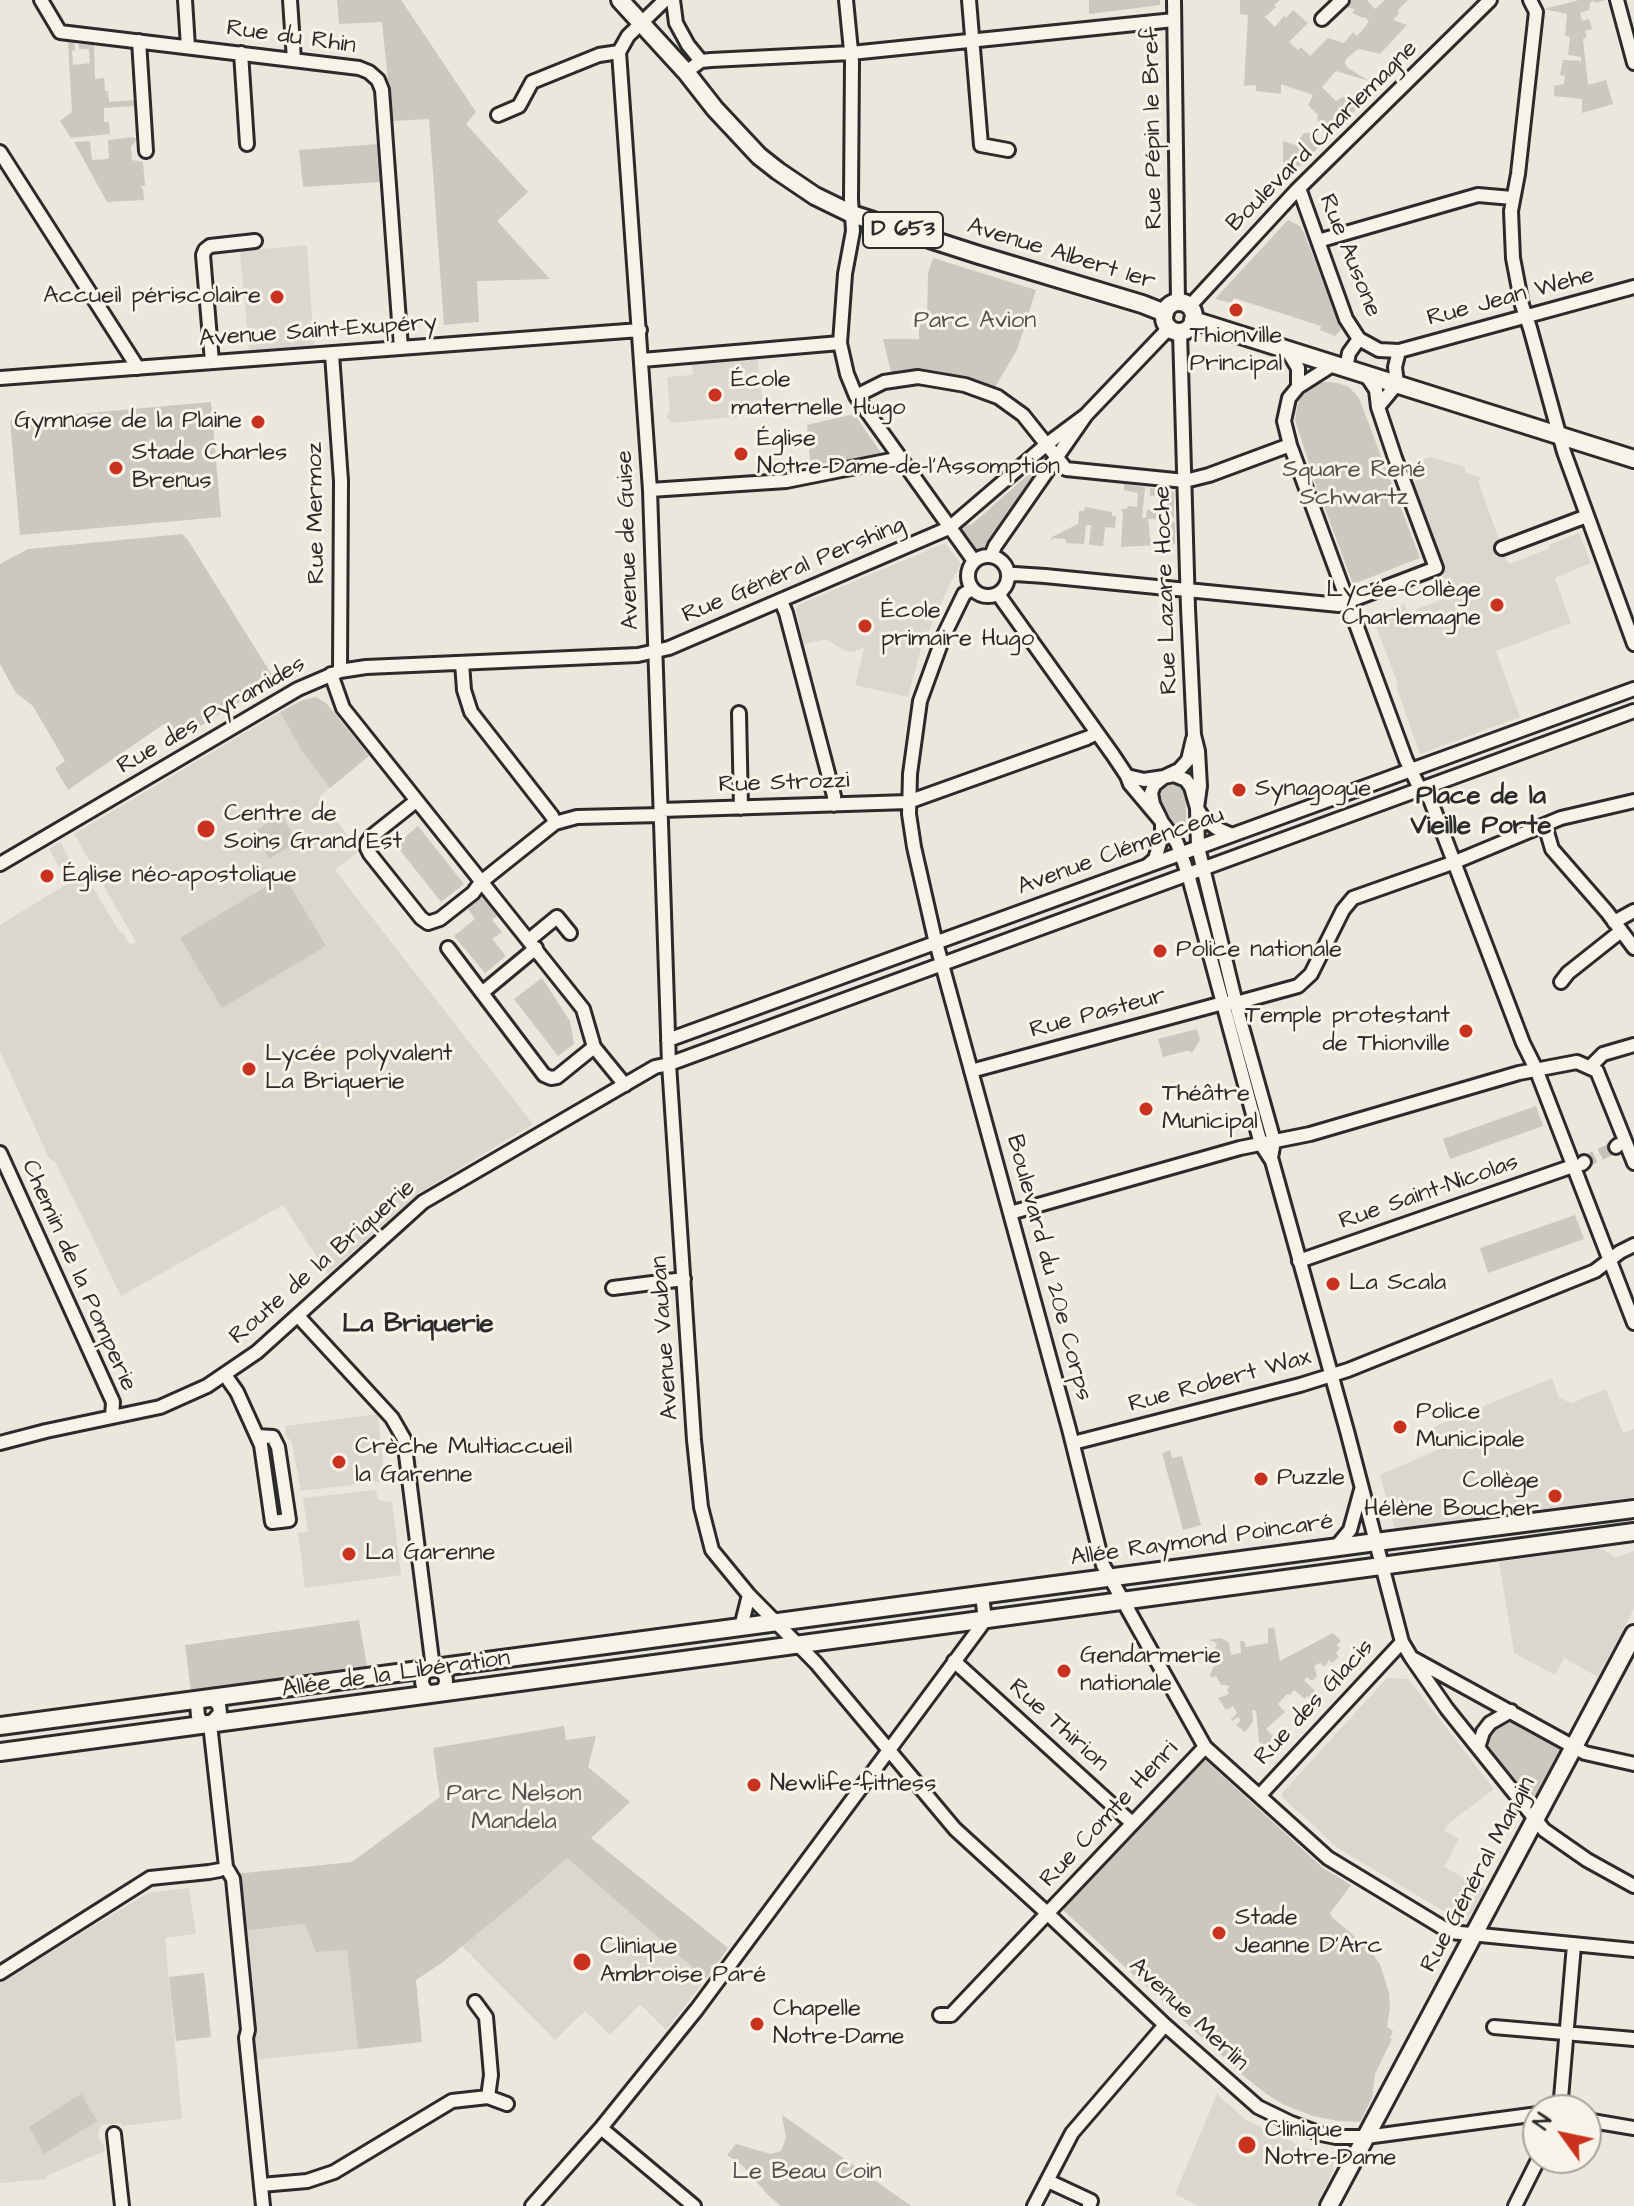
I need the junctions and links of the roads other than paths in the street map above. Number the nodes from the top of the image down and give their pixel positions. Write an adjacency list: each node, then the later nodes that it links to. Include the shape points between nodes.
1 (41, 0): 20 (street, Rue du Rhin, via 60,32)
2 (185, 0): 21 (street)
3 (290, 0): 25 (street)
4 (620, 0): 17 (main road, D 653)
5 (665, 0): 17 (street)
6 (673, 0): 26 (street, via 676,23)
7 (846, 0): 24 (street)
8 (969, 0): 19 (street)
9 (1174, 0): 16 (street, Rue Pépin le Bref)
10 (1342, 0): 15 (street)
11 (1490, 0): 34 (street, Boulevard Charlemagne)
12 (1530, 0): 35 (street, via 1536,12)
13 (1617, 0): 27 (street)
14 (1624, 0): 18 (street)
15 (1322, 19)
16 (1174, 20): 19 (street); 40 (street, Rue Pépin le Bref)
17 (641, 22): 22 (street); 28 (main road, Avenue Albert 1er / D 653)
18 (1634, 37)
19 (974, 40): 24 (street); 31 (street, via 981,145)
20 (139, 41): 21 (street, Rue du Rhin); 32 (street)
21 (188, 47): 23 (street, Rue du Rhin)
22 (619, 52): 29 (street, via 532,82 519,106); 42 (street, Avenue de Guise)
23 (241, 53): 25 (street, Rue du Rhin); 30 (street)
24 (851, 53): 26 (street); 36 (street)
25 (294, 60): 45 (street, Rue du Rhin, via 359,68 378,80 382,90)
26 (701, 61): 28 (street)
27 (1634, 63)
28 (686, 72): 36 (main road, Avenue Albert 1er / D 653, via 774,169)
29 (498, 115)
30 (247, 144)
31 (1008, 150)
32 (146, 151)
33 (0, 152): 52 (street)
34 (1299, 188): 38 (street, Rue Ausone); 40 (street, Boulevard Charlemagne)
35 (1512, 198): 38 (street, via 1478,195); 41 (street, via 1513,258)
36 (852, 214): 40 (main road, Avenue Albert 1er / D 653); 44 (street)
37 (255, 241): 50 (street, via 210,246 203,255)
38 (1318, 241): 43 (street, Rue Ausone, via 1346,319)
39 (1634, 287): 41 (street, Rue Jean Wehe)
40 (1179, 317): 46 (main road, Avenue Albert 1er / D 653); 59 (street, Boulevard Charlemagne); 66 (street, Rue Lazare Hoche)
41 (1526, 317): 47 (street, Rue Jean Wehe); 60 (street)
42 (640, 330): 45 (street, Avenue Saint-Exupéry); 49 (street, Avenue de Guise)
43 (1359, 339): 47 (street, Rue Ausone, via 1379,350); 51 (street, Rue Ausone)
44 (840, 343): 49 (street); 57 (street)
45 (401, 348): 48 (street, Avenue Saint-Exupéry)
46 (1287, 350): 51 (main road, Avenue Albert 1er / D 653); 56 (street, via 1298,368)
47 (1399, 351): 55 (street)
48 (332, 354): 50 (street, Avenue Saint-Exupéry); 82 (street, Rue Mermoz, via 341,481)
49 (642, 360): 67 (street, Avenue de Guise)
50 (212, 362): 52 (street, Avenue Saint-Exupéry)
51 (1340, 366): 53 (main road, Avenue Albert 1er / D 653); 56 (street)
52 (138, 368): 54 (street, Avenue Saint-Exupéry)
53 (1366, 375): 55 (main road, Avenue Albert 1er / D 653); 58 (street, via 1376,390)
54 (0, 378)
55 (1397, 384): 58 (street); 60 (main road, Avenue Albert 1er / D 653)
56 (1298, 387): 62 (street, via 1289,398 1284,421)
57 (856, 396): 61 (street, via 884,382 918,377 965,385 998,397 1023,415); 63 (street)
58 (1378, 407): 78 (street, via 1436,568)
59 (1086, 415): 61 (street, Rue Général Pershing); 64 (street)
60 (1558, 435): 65 (main road, Avenue Albert 1er / D 653); 68 (street)
61 (1047, 444): 64 (street); 69 (street, Rue Général Pershing)
62 (1290, 445): 66 (street); 78 (street)
63 (898, 456): 67 (street, via 786,481); 69 (street)
64 (1057, 458): 66 (street, via 1066,469); 71 (street)
65 (1634, 459)
66 (1185, 481): 75 (street, Rue Lazare Hoche)
67 (650, 490): 80 (street, Avenue de Guise)
68 (1587, 516): 70 (street); 79 (street)
69 (949, 528): 72 (street); 77 (street, Rue Général Pershing)
70 (1502, 548)
71 (991, 556): 72 (street); 73 (street, via 1003,562)
72 (974, 561): 74 (street, via 967,575)
73 (1008, 575): 75 (street); 76 (street)
74 (972, 589): 76 (street, via 984,597); 94 (street, Boulevard du 20e Corps, via 964,594 944,635 920,701)
75 (1188, 590): 78 (street, via 1339,605); 87 (street, Rue Lazare Hoche)
76 (998, 594): 86 (street)
77 (781, 601): 80 (street, Rue Général Pershing); 95 (street)
78 (1347, 601): 88 (street)
79 (1634, 644)
80 (656, 652): 81 (street, Rue des Pyramides); 98 (street, Avenue de Guise)
81 (462, 663): 82 (street, Rue des Pyramides); 100 (street, via 471,712)
82 (335, 672): 92 (street, via 343,708); 106 (street, Rue des Pyramides)
83 (1634, 689): 88 (street, Avenue Clémenceau)
84 (1634, 711): 91 (street, Avenue Clémenceau)
85 (739, 713): 96 (street)
86 (1097, 733): 89 (street); 94 (street, Rue Strozzi)
87 (1194, 735): 90 (street, via 1188,760); 97 (street, Rue Lazare Hoche)
88 (1412, 769): 91 (street); 102 (street, Avenue Clémenceau)
89 (1127, 776): 90 (street); 99 (street)
90 (1164, 777): 97 (street, via 1186,780); 99 (street, via 1151,793)
91 (1420, 789): 105 (street, via 1430,799); 108 (street, Avenue Clémenceau)
92 (416, 801): 110 (street); 110 (street, via 372,836 367,848 421,918 428,923 440,919)
93 (1634, 801): 101 (street)
94 (908, 802): 95 (street, Rue Strozzi); 114 (street, Boulevard du 20e Corps)
95 (834, 805): 96 (street, Rue Strozzi)
96 (741, 808): 98 (street, Rue Strozzi)
97 (1197, 808): 102 (street, via 1210,824); 103 (street, Rue Lazare Hoche)
98 (661, 812): 100 (street, Rue Strozzi); 122 (street, Avenue de Guise)
99 (1162, 822): 104 (street); 107 (street, via 1155,859)
100 (555, 823): 110 (street)
101 (1545, 825): 105 (street); 112 (street, via 1552,849)
102 (1232, 835): 103 (street, Avenue Clémenceau)
103 (1198, 847): 104 (street, Avenue Clémenceau); 108 (street, Rue Lazare Hoche)
104 (1181, 854): 107 (street, Avenue Clémenceau); 109 (street)
105 (1455, 862): 121 (street, Rue Pasteur, via 1353,898 1311,974 1298,986); 128 (street)
106 (0, 864)
107 (1146, 866): 114 (street, Avenue Clémenceau)
108 (1203, 869): 109 (street, Avenue Clémenceau); 121 (street, Rue Lazare Hoche)
109 (1188, 874): 118 (street, Avenue Clémenceau); 121 (street)
110 (481, 882): 115 (street)
111 (1634, 911): 112 (street)
112 (1618, 926): 117 (street); 119 (street)
113 (570, 933): 115 (street, via 557,917)
114 (936, 943): 118 (street, Boulevard du 20e Corps); 122 (street, Avenue Clémenceau)
115 (532, 944): 120 (street); 124 (street, via 583,1009)
116 (448, 948): 120 (street)
117 (1634, 948)
118 (942, 964): 125 (street, Avenue Clémenceau); 129 (street, Boulevard du 20e Corps)
119 (1561, 982)
120 (483, 992): 124 (street, via 544,1075 557,1077)
121 (1230, 1003): 129 (street, Rue Pasteur); 131 (street)
122 (668, 1040): 125 (street, Avenue de Guise); 127 (street)
123 (1634, 1045): 126 (street, via 1603,1054)
124 (594, 1047): 130 (street)
125 (669, 1064): 127 (street, Route de la Briquerie); 139 (street, Avenue Vauban)
126 (1591, 1066): 128 (street, via 1577,1062); 133 (street, via 1602,1079)
127 (655, 1067): 130 (street, Route de la Briquerie)
128 (1536, 1069): 131 (street); 134 (street)
129 (971, 1071): 135 (street, Boulevard du 20e Corps)
130 (625, 1085): 143 (street, Route de la Briquerie, via 423,1202)
131 (1268, 1143): 135 (street); 138 (street)
132 (0, 1153): 147 (street, Chemin de la Pomperie, via 113,1402)
133 (1634, 1163)
134 (1580, 1164): 137 (street); 138 (street, Rue Saint-Nicolas)
135 (1010, 1213): 150 (street, Boulevard du 20e Corps)
136 (1634, 1245): 137 (street, Rue Robert Wax)
137 (1609, 1260): 142 (street); 146 (street, Rue Robert Wax, via 1581,1277)
138 (1299, 1261): 146 (street)
139 (684, 1279): 141 (street); 158 (street, Avenue Vauban, via 701,1507 712,1550)
140 (1634, 1286): 142 (street)
141 (613, 1288)
142 (1620, 1289): 144 (street)
143 (298, 1316): 145 (street, Route de la Briquerie); 169 (street, via 392,1418 404,1439)
144 (1634, 1323)
145 (225, 1375): 147 (street, Route de la Briquerie, via 160,1407); 148 (street)
146 (1332, 1375): 150 (street, Rue Robert Wax); 151 (street)
147 (112, 1417): 149 (street, Route de la Briquerie)
148 (257, 1436): 148 (street, via 272,1522 289,1520 278,1447 273,1437)
149 (0, 1443)
150 (1073, 1443): 157 (street, Boulevard du 20e Corps)
151 (1361, 1490): 154 (street); 155 (street, via 1350,1530)
152 (1634, 1509): 154 (main road, Allée Raymond Poincaré)
153 (1634, 1532): 156 (main road, Allée Raymond Poincaré)
154 (1376, 1542): 155 (main road, Allée Raymond Poincaré); 156 (street)
155 (1336, 1547): 157 (main road, Allée Raymond Poincaré)
156 (1382, 1566): 160 (main road, Allée Raymond Poincaré); 164 (street)
157 (1110, 1578): 159 (main road, Allée Raymond Poincaré); 160 (street, Boulevard du 20e Corps)
158 (749, 1595): 162 (street, Avenue Vauban); 163 (street)
159 (982, 1595): 161 (street); 162 (main road, Allée Raymond Poincaré)
160 (1123, 1602): 161 (main road, Allée Raymond Poincaré); 175 (street, Boulevard du 20e Corps)
161 (985, 1620): 166 (main road, Allée Raymond Poincaré); 168 (street)
162 (776, 1622): 163 (main road, Allée de la Libération); 166 (street, Avenue Vauban)
163 (741, 1627): 169 (main road, Allée de la Libération)
164 (1402, 1642): 167 (street); 181 (street, Rue des Glacis)
165 (1632, 1644): 178 (main road, Rue Général Mangin)
166 (798, 1645): 170 (main road, Allée de la Libération); 177 (street, Avenue Vauban)
167 (1411, 1657): 172 (street); 176 (street)
168 (954, 1661): 177 (street); 183 (street, Rue Thirion)
169 (433, 1668): 170 (street, via 446,1678 446,1686); 171 (main road, Allée de la Libération)
170 (436, 1693): 173 (main road, Allée de la Libération)
171 (206, 1698): 173 (street, via 219,1705 220,1713); 173 (street, via 197,1705 198,1716); 174 (main road, Allée de la Libération)
172 (1511, 1711): 176 (street, via 1490,1723); 178 (street)
173 (210, 1724): 179 (main road, Allée de la Libération); 184 (street)
174 (0, 1726)
175 (1205, 1747): 181 (street, Boulevard du 20e Corps); 183 (street, Rue Comte Henri)
176 (1478, 1748): 182 (street)
177 (889, 1749): 186 (street, Avenue Merlin, via 955,1829); 202 (street)
178 (1580, 1750): 180 (street); 182 (main road, Rue Général Mangin)
179 (0, 1752)
180 (1634, 1764)
181 (1260, 1795): 187 (street, Boulevard du 20e Corps, via 1328,1858 1450,1932)
182 (1535, 1819): 185 (street, via 1587,1860); 187 (main road, Rue Général Mangin)
183 (1132, 1823): 186 (street, Rue Comte Henri)
184 (226, 1867): 190 (street, via 150,1878); 208 (street, via 233,1879)
185 (1634, 1886)
186 (1047, 1913): 192 (street, Rue Comte Henri, via 951,2015); 193 (street, Avenue Merlin)
187 (1473, 1936): 188 (street, Boulevard du 20e Corps); 205 (main road, Rue Général Mangin)
188 (1574, 1945): 189 (street, Boulevard du 20e Corps); 195 (street)
189 (1634, 1950)
190 (0, 1973)
191 (475, 2002): 198 (street, via 486,2017)
192 (940, 2015)
193 (1165, 2025): 205 (street, Avenue Merlin, via 1258,2107 1321,2134); 207 (street, via 1072,2133)
194 (1494, 2027): 195 (street)
195 (1566, 2034): 196 (street); 197 (street)
196 (1634, 2039)
197 (1561, 2094)
198 (488, 2097): 199 (street); 208 (street, via 452,2101 334,2172 307,2181)
199 (507, 2104)
200 (1522, 2116): 205 (street, Avenue Merlin)
201 (1602, 2123): 203 (street)
202 (601, 2128): 211 (street); 212 (street)
203 (1634, 2128)
204 (114, 2134): 209 (street)
205 (1366, 2137): 215 (main road, Rue Général Mangin)
206 (1531, 2174): 216 (street)
207 (1048, 2181): 213 (street); 214 (street, via 1091,2201)
208 (261, 2185): 210 (street)
209 (122, 2206)
210 (263, 2206)
211 (532, 2206)
212 (694, 2206)
213 (1034, 2206)
214 (1089, 2206)
215 (1329, 2206)
216 (1515, 2206)

